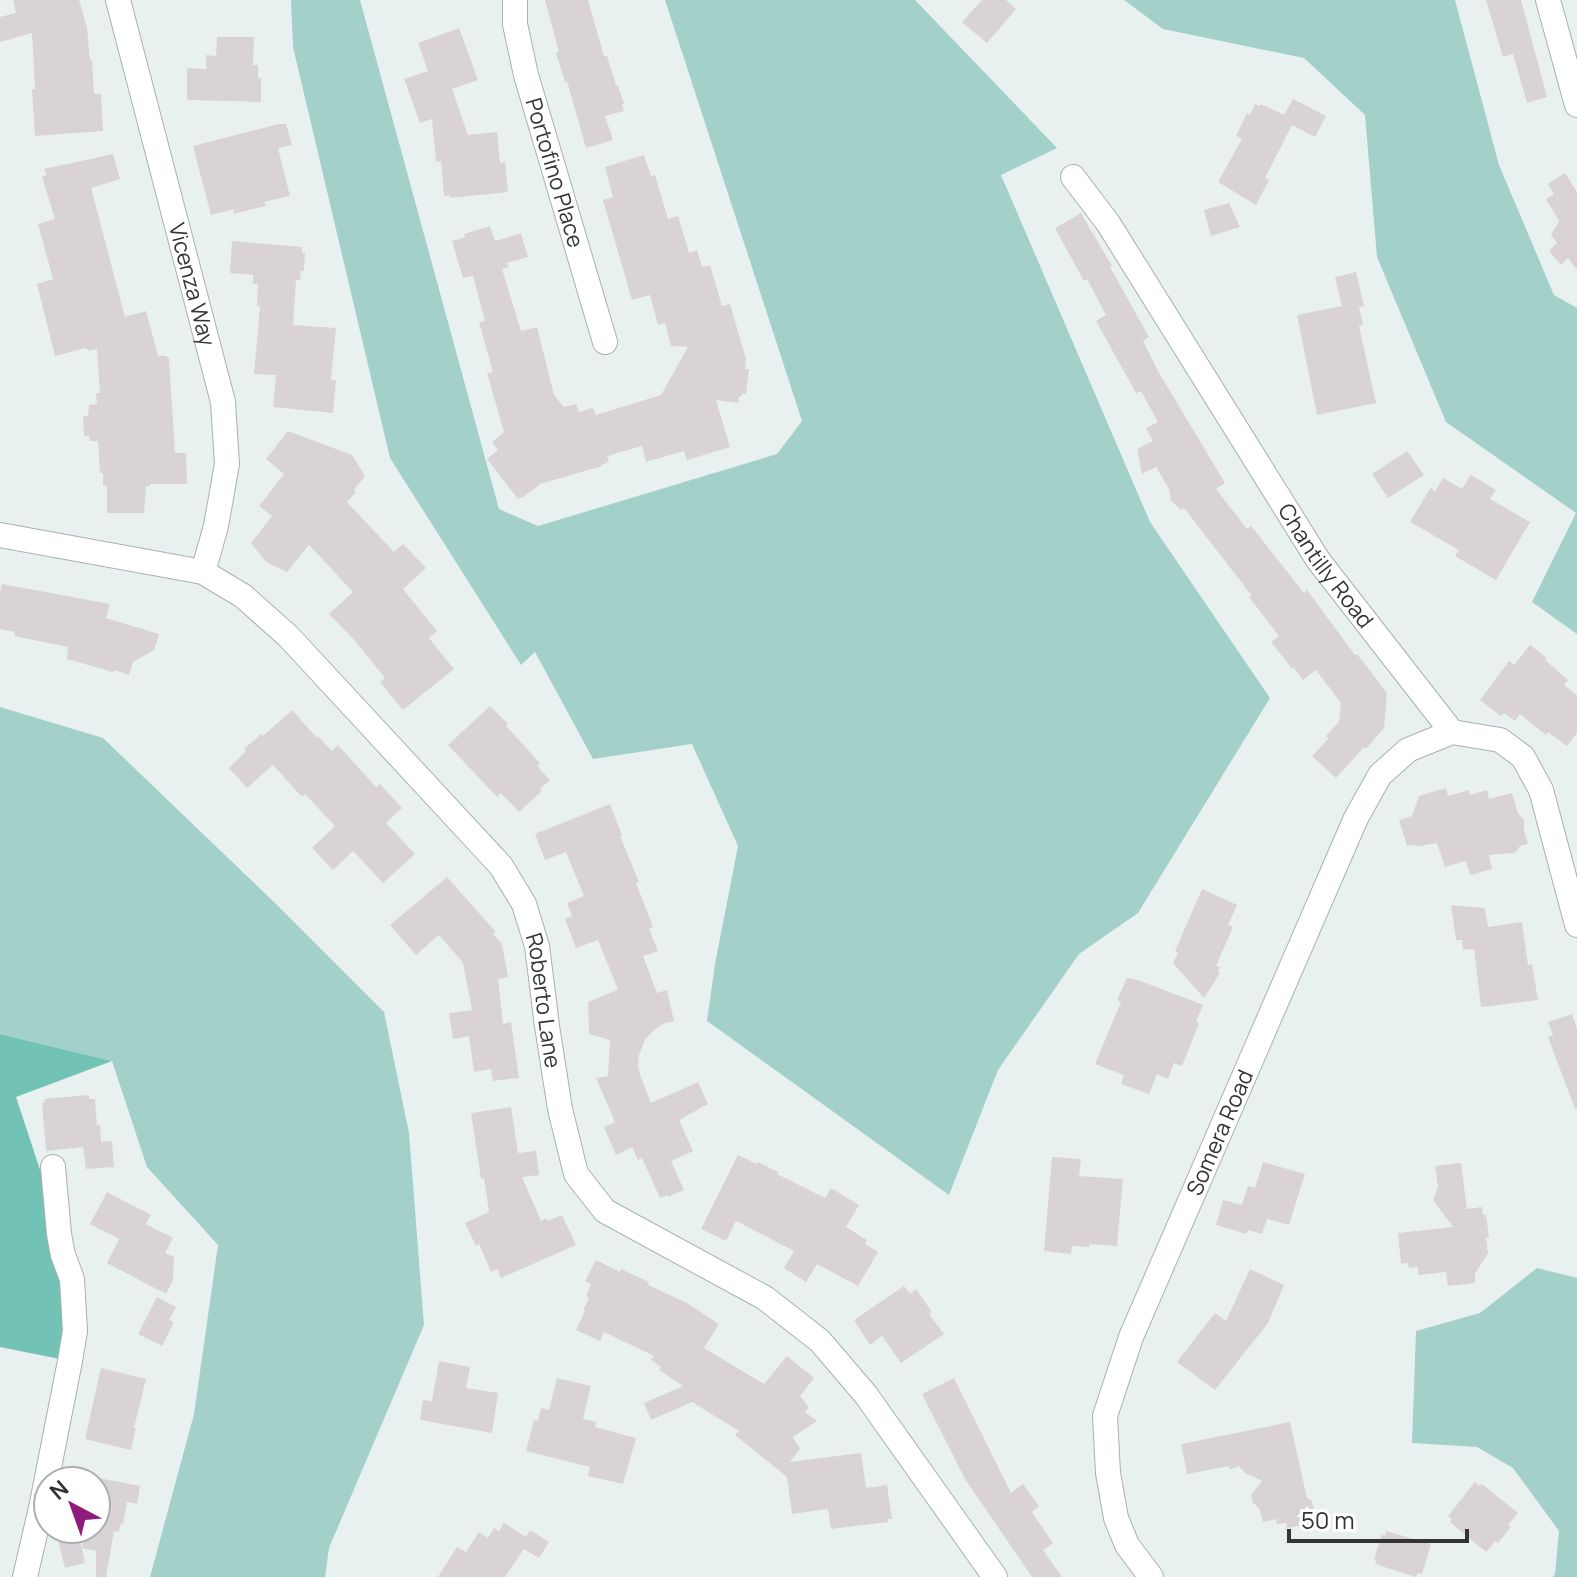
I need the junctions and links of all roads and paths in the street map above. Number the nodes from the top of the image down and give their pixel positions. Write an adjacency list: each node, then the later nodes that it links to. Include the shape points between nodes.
1 (118, 0): 8 (street, Vicenza Way, via 223,402 227,464)
2 (515, 0): 6 (street, Portofino Place, via 526,75)
3 (1548, 0): 4 (street)
4 (1577, 105)
5 (1073, 177): 9 (street, Chantilly Road, via 1108,223 1318,560)
6 (605, 342)
7 (0, 535): 8 (street, Roberto Lane)
8 (203, 572): 13 (street, Roberto Lane, via 243,596 288,636 501,866 524,904 537,946 558,1095 576,1174 605,1211 765,1298 820,1341 866,1395)
9 (1452, 732): 10 (street, via 1500,740 1523,757 1541,790); 14 (street, Somera Road, via 1408,750 1380,775 1356,818 1131,1337 1105,1416 1108,1473 1127,1545)
10 (1577, 925)
11 (53, 1167): 12 (street, via 75,1331)
12 (25, 1577)
13 (995, 1577)
14 (1151, 1577)

